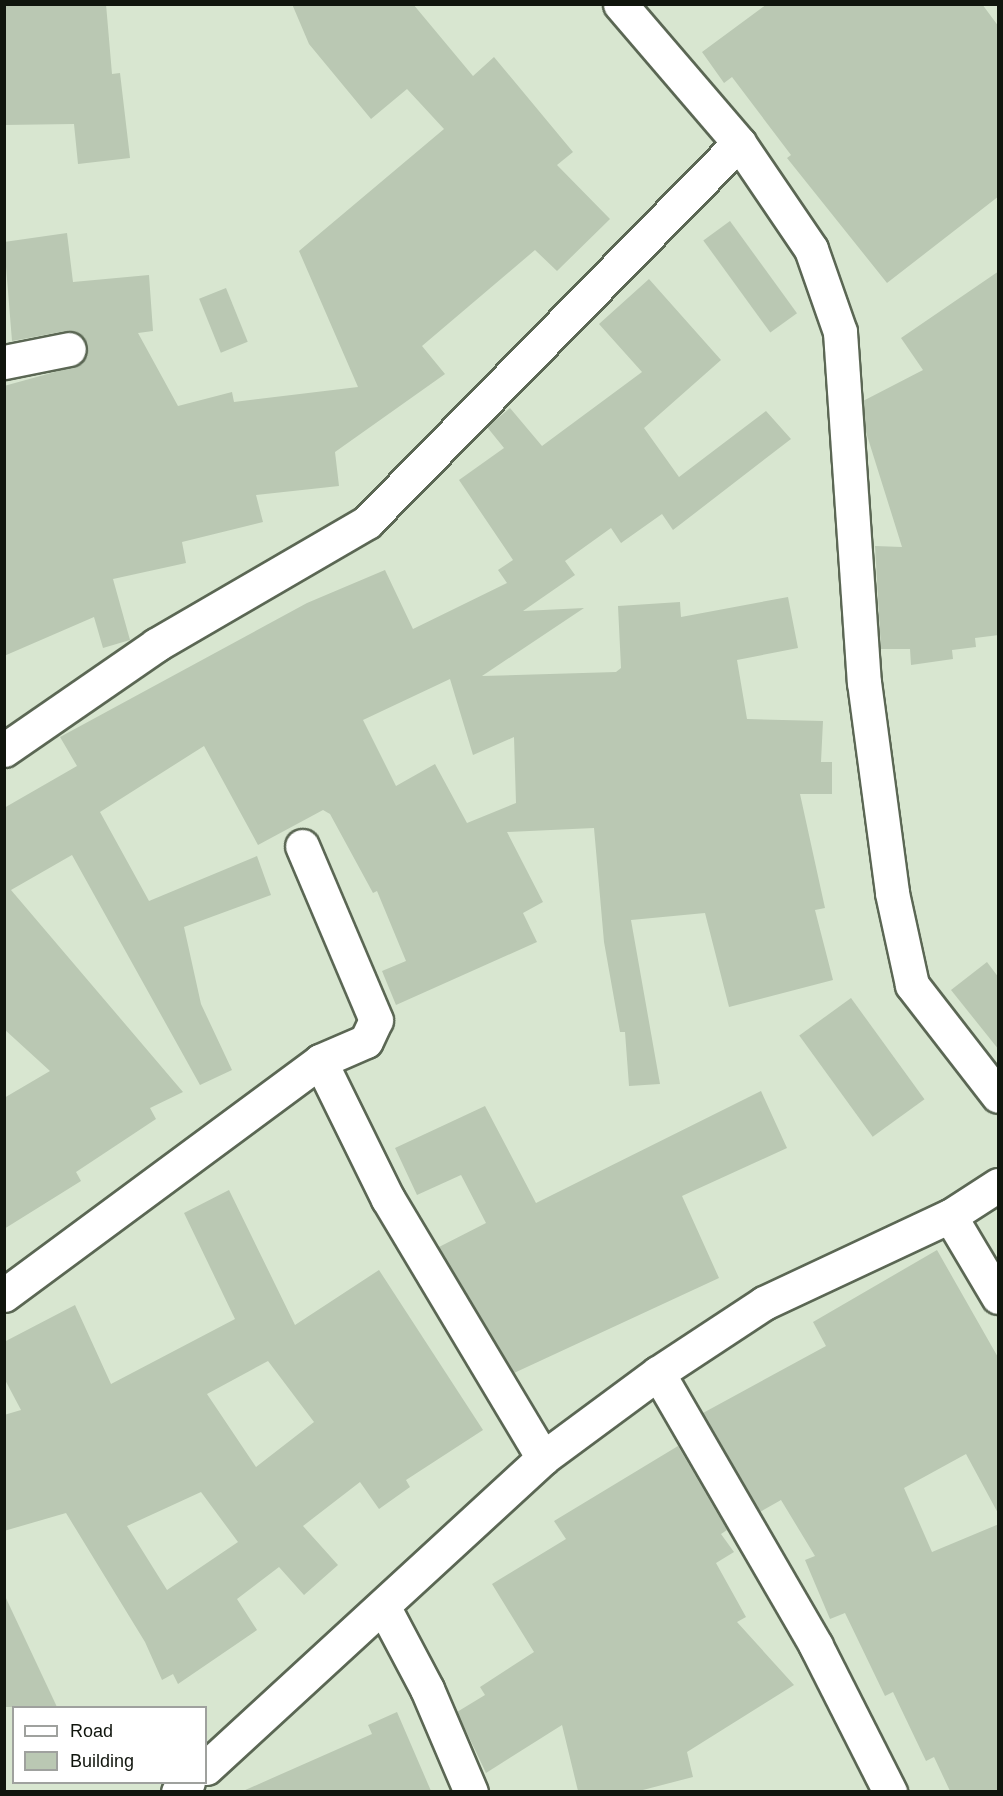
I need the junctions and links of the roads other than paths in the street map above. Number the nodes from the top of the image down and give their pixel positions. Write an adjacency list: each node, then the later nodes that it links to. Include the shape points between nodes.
1 (620, 4): 2 (street)
2 (739, 143): 5 (street, via 367,522 156,645); 8 (street, via 811,249 840,333 864,682 892,893 912,985)
3 (69, 349): 4 (street)
4 (4, 362)
5 (4, 750)
6 (302, 846): 7 (street, via 376,1020 366,1041)
7 (320, 1061): 11 (street); 14 (street, via 388,1199)
8 (999, 1096)
9 (999, 1185): 10 (street)
10 (950, 1216): 12 (street); 13 (street, via 764,1303)
11 (4, 1295)
12 (999, 1297)
13 (658, 1373): 14 (street); 18 (street, via 816,1646)
14 (543, 1458): 15 (street)
15 (383, 1606): 16 (street); 17 (street, via 427,1689)
16 (207, 1767)
17 (471, 1791)
18 (890, 1791)

